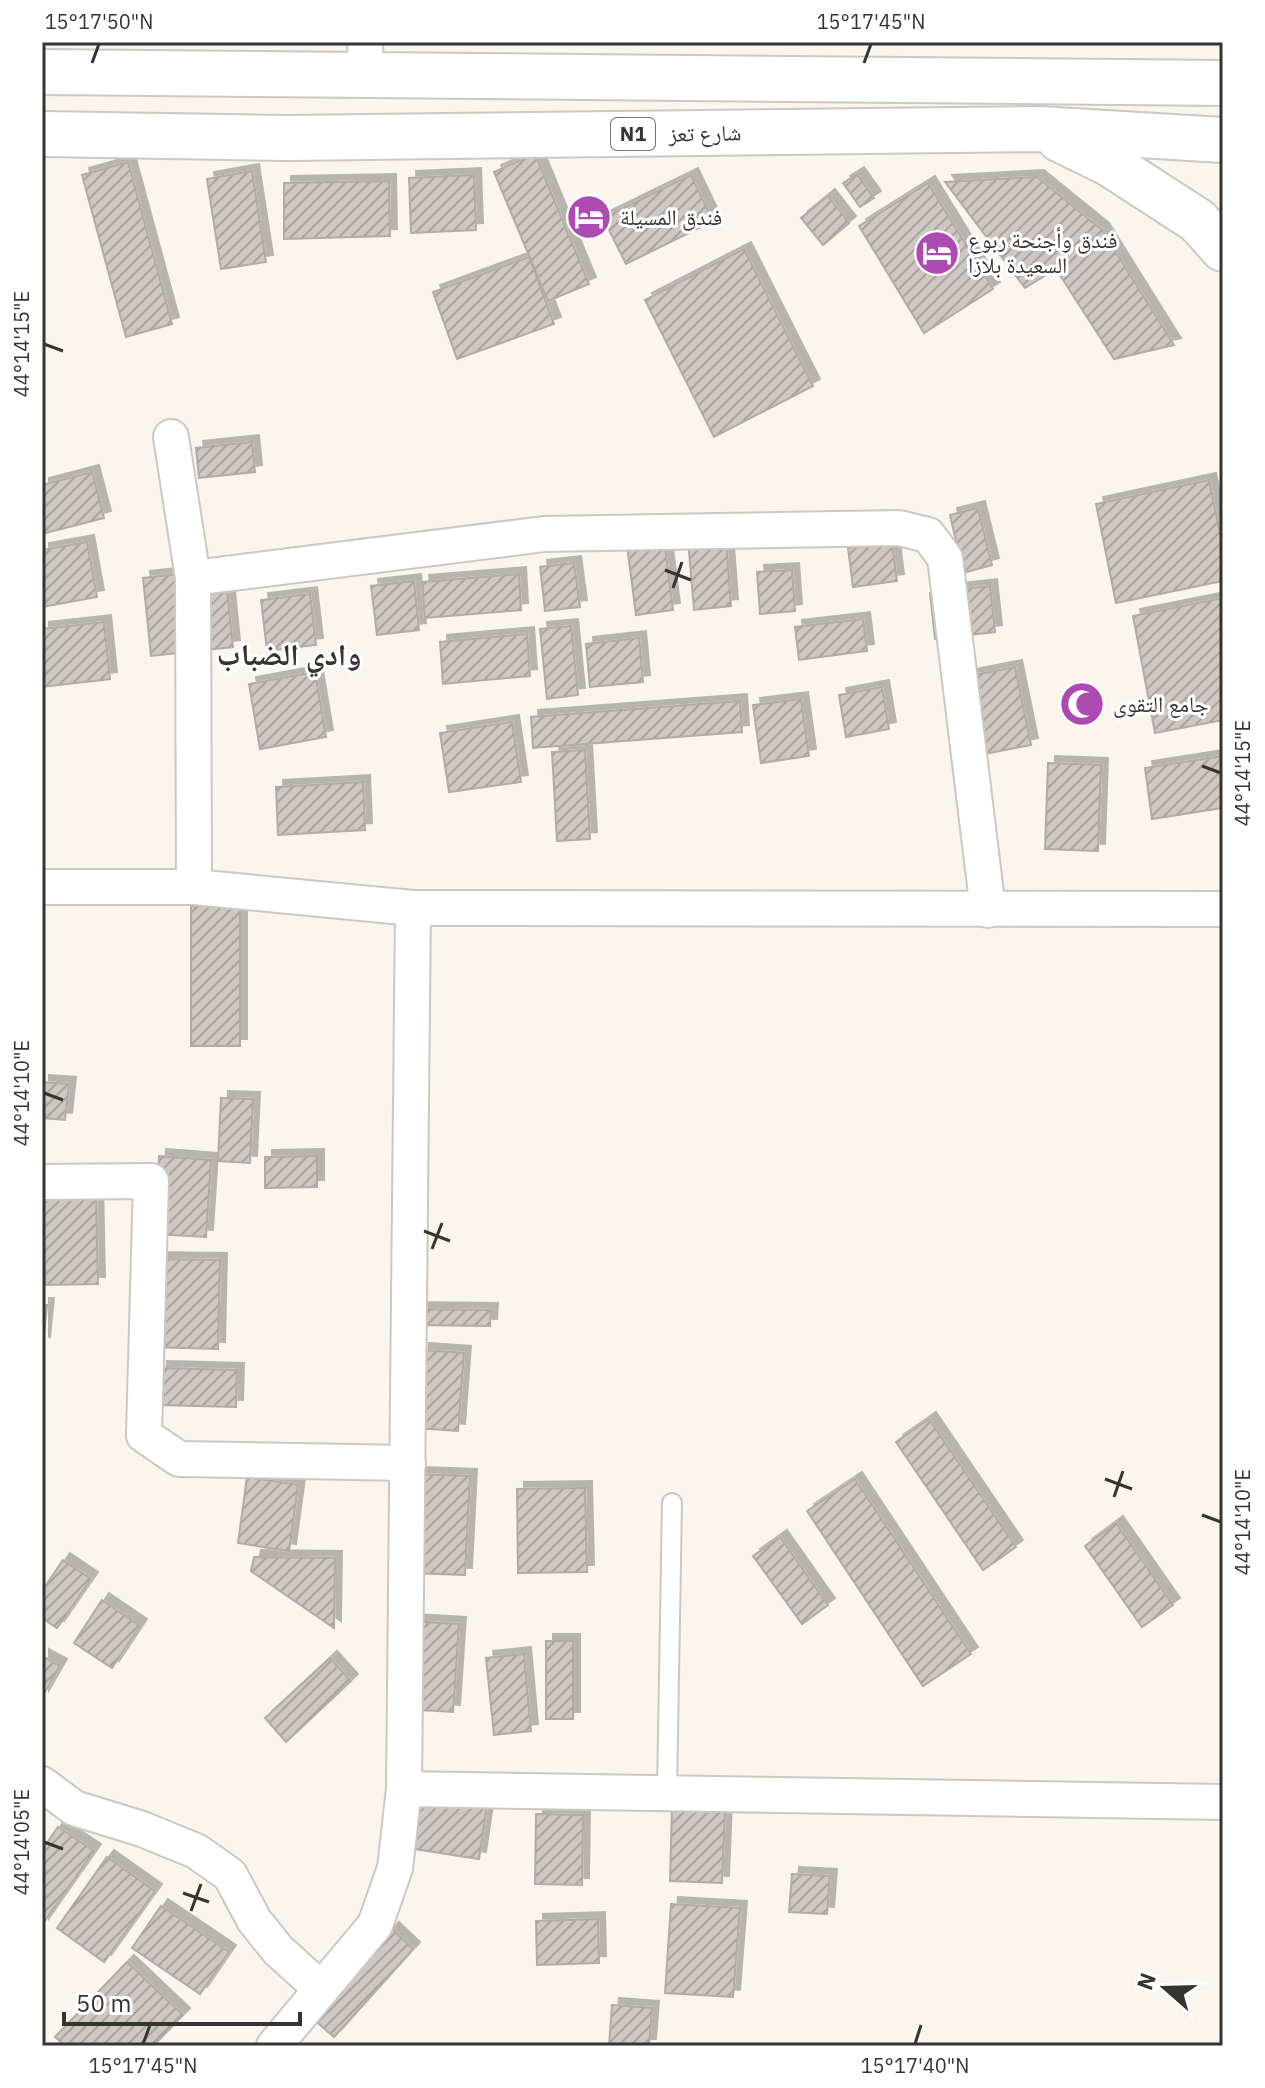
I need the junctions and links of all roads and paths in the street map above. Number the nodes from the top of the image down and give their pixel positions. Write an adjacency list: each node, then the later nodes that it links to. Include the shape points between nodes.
1 (365, 58): 3 (highway); 4 (highway)
2 (42, 72): 3 (highway)
3 (287, 75): 7 (highway)
4 (1223, 83)
5 (1039, 129): 7 (highway, شارع تعز / N1); 8 (highway, شارع تعز / N1); 9 (highway, via 1148,188 1198,221)
6 (42, 134): 7 (highway, شارع تعز / N1)
7 (288, 138)
8 (1223, 140)
9 (1223, 249)
10 (171, 437): 11 (street)
11 (193, 578): 13 (street); 16 (street, via 544,534 899,528 928,535 945,558)
12 (42, 887): 13 (street)
13 (194, 887): 14 (street)
14 (413, 908): 16 (street); 18 (street)
15 (1223, 909): 16 (street)
16 (988, 910)
17 (42, 1182): 18 (street, via 151,1181 144,1435 179,1459)
18 (408, 1463): 21 (street)
19 (672, 1503): 22 (lane)
20 (42, 1784): 24 (street, via 74,1808 196,1851 230,1875 254,1920)
21 (404, 1789): 22 (street); 24 (street, via 395,1868 375,1925)
22 (667, 1793): 23 (street)
23 (1223, 1802)
24 (321, 1989): 25 (street)
25 (274, 2046)

